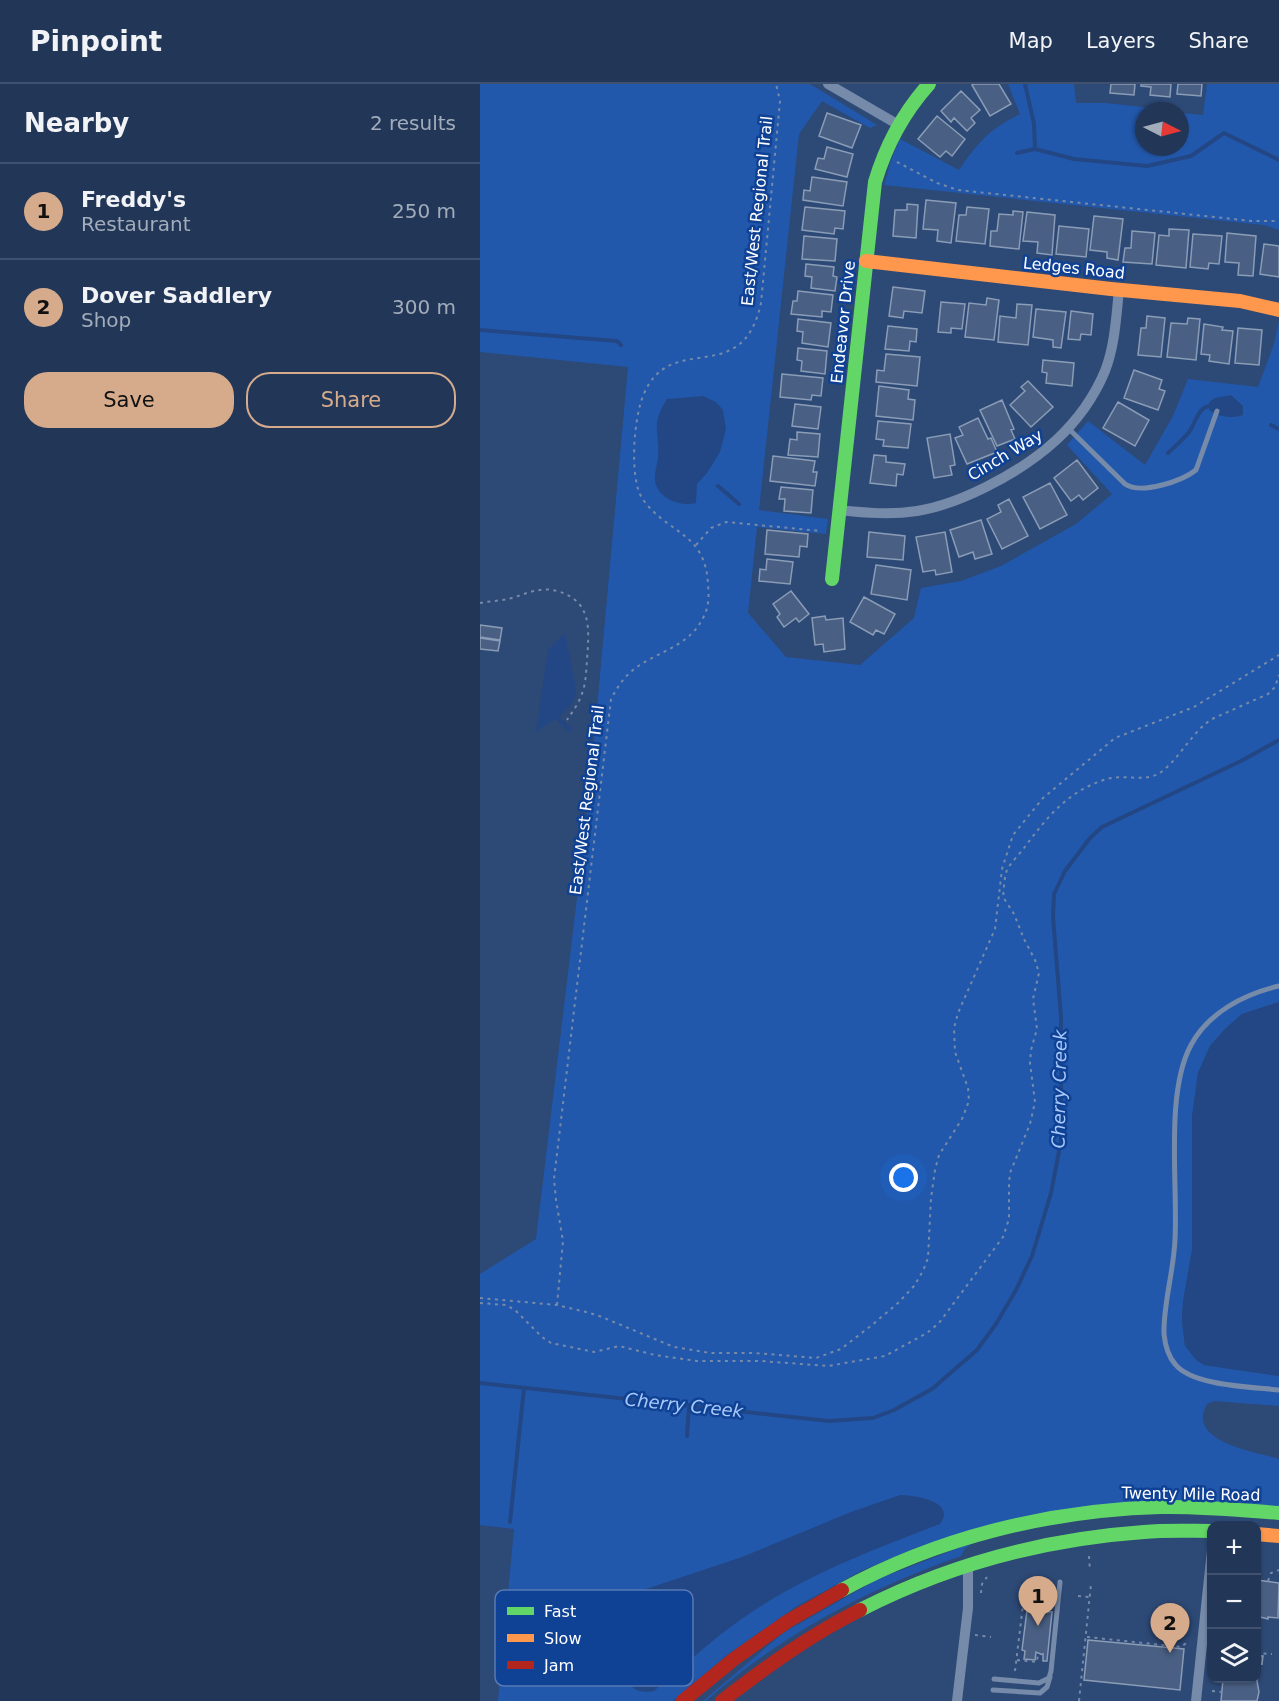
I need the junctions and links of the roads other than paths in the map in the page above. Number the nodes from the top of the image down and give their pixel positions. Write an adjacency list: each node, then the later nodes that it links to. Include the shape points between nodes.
1 (828, 84): 3 (street)
2 (929, 84): 3 (main road, Endeavor Drive)
3 (897, 124): 4 (main road, Endeavor Drive, via 875,182)
4 (866, 261): 5 (main road, Ledges Road); 9 (main road, Endeavor Drive)
5 (1119, 290): 6 (main road, Ledges Road, via 1240,301); 8 (street, Cinch Way, via 1114,341 1104,372)
6 (1279, 310)
7 (1217, 411): 8 (lane, via 1196,470 1146,489 1125,484)
8 (1069, 429): 9 (street, Cinch Way, via 1019,468 951,502 894,514)
9 (839, 510): 10 (main road, Endeavor Drive)
10 (832, 579)
11 (1279, 986): 12 (lane, via 1242,999 1215,1016 1198,1035 1184,1061 1176,1114 1175,1245 1164,1335 1174,1364 1190,1374)
12 (1279, 1390)
13 (1214, 1509): 14 (main road, Twenty Mile Road, via 1161,1507); 15 (main road, Twenty Mile Road); 16 (street)
14 (1095, 1512): 20 (main road, via 1082,1523 978,1545); 23 (main road, Twenty Mile Road, via 1003,1528 918,1555 836,1592)
15 (1279, 1513)
16 (1213, 1521)
17 (1207, 1531): 20 (main road, via 1158,1530 1085,1538)
18 (1261, 1534): 19 (main road)
19 (1279, 1536)
20 (968, 1565): 29 (main road, via 908,1586 838,1620 782,1655); 30 (street, via 968,1608)
21 (1209, 1575): 31 (street)
22 (1060, 1582): 24 (lane)
23 (757, 1641): 27 (main road, Twenty Mile Road); 28 (main road, via 745,1662)
24 (1051, 1671): 25 (lane, via 1043,1682); 26 (lane, via 1048,1685 1040,1693)
25 (994, 1679)
26 (993, 1690)
27 (683, 1701)
28 (698, 1701)
29 (722, 1701)
30 (957, 1701)
31 (1196, 1701)

